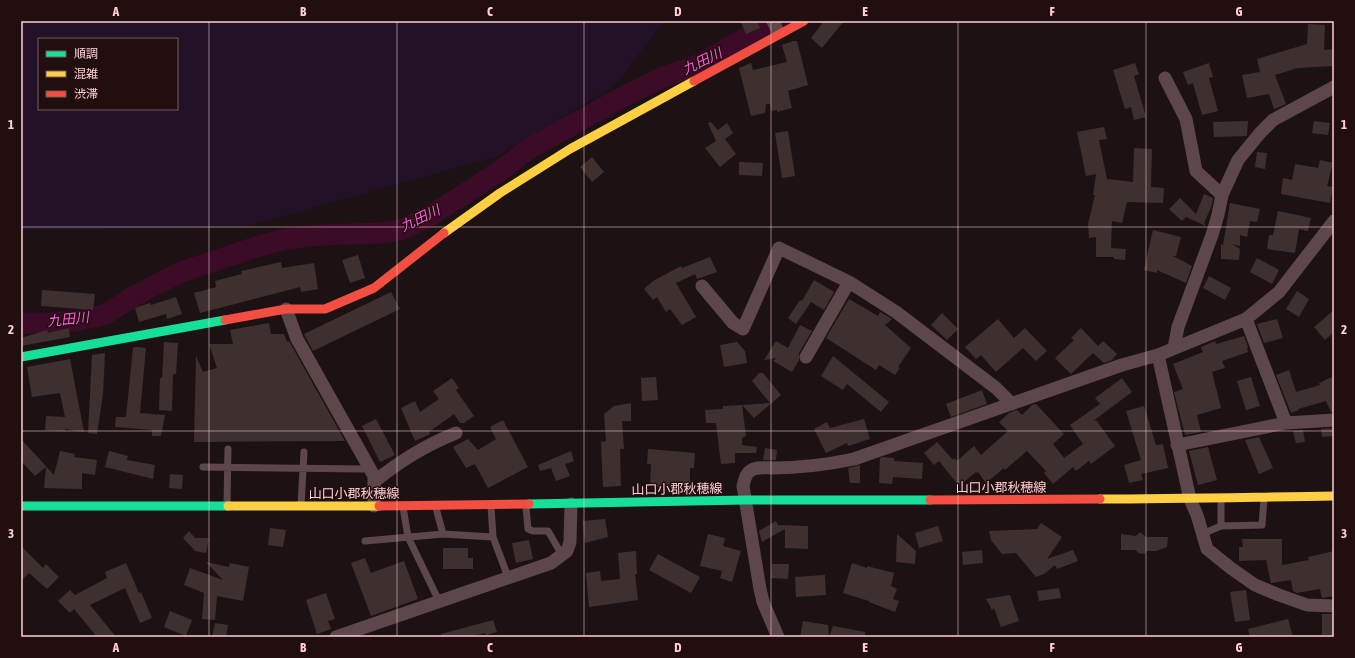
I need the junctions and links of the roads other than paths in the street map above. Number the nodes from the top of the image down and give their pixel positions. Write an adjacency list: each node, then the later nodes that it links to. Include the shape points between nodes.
1 (804, 21): 2 (main road)
2 (776, 28): 9 (main road, via 758,44 570,149 500,193 439,236 374,288 325,309)
3 (1165, 78): 5 (street, via 1186,119 1196,171)
4 (1334, 87): 5 (street, via 1273,120 1260,132 1238,160)
5 (1222, 195): 11 (street, via 1218,215 1178,327)
6 (1334, 221): 10 (street, via 1279,292)
7 (849, 282): 8 (street, via 779,248 743,329 733,323); 13 (street); 15 (street, via 896,312 996,388)
8 (702, 286)
9 (286, 309): 14 (main road); 26 (street, via 297,339)
10 (1246, 319): 11 (street); 17 (street)
11 (1174, 348): 12 (street)
12 (1158, 355): 15 (street); 19 (street)
13 (806, 357)
14 (21, 358)
15 (1012, 404): 31 (street, via 854,459 816,466 756,468 745,478 743,486)
16 (1334, 420): 17 (street)
17 (1286, 423): 19 (street)
18 (456, 433): 26 (street, via 400,461)
19 (1177, 445): 30 (street)
20 (228, 449): 23 (lane)
21 (304, 452): 24 (lane)
22 (203, 467): 23 (lane)
23 (228, 467): 24 (lane); 37 (lane)
24 (303, 468): 25 (lane); 33 (lane)
25 (362, 469)
26 (375, 481): 38 (street)
27 (1264, 496): 28 (main road, 山口小郡秋穂線); 29 (main road, 山口小郡秋穂線); 41 (lane, via 1262,525)
28 (1334, 496)
29 (1222, 497): 30 (main road, 山口小郡秋穂線); 41 (lane)
30 (1190, 499): 31 (main road, 山口小郡秋穂線); 43 (street)
31 (746, 500): 32 (main road, 山口小郡秋穂線); 52 (street, via 760,589)
32 (571, 504): 35 (main road, 山口小郡秋穂線); 47 (street, via 570,542 567,551)
33 (301, 505): 37 (main road, 山口小郡秋穂線); 38 (main road, 山口小郡秋穂線)
34 (491, 505): 35 (main road, 山口小郡秋穂線); 40 (main road, 山口小郡秋穂線); 45 (lane)
35 (526, 505): 47 (lane, via 528,529 548,531)
36 (21, 506): 37 (main road, 山口小郡秋穂線)
37 (227, 506)
38 (374, 506): 39 (main road, 山口小郡秋穂線)
39 (403, 506): 40 (main road, 山口小郡秋穂線); 44 (lane)
40 (436, 506): 42 (lane)
41 (1221, 526): 43 (lane)
42 (443, 534): 44 (lane); 45 (lane)
43 (1202, 534): 50 (street, via 1207,549 1255,585 1307,605)
44 (408, 537): 46 (lane); 49 (lane)
45 (493, 537): 48 (lane)
46 (365, 541)
47 (562, 555): 48 (street, via 551,563)
48 (508, 577): 49 (street)
49 (439, 601): 51 (street)
50 (1334, 606)
51 (336, 637)
52 (778, 637)

